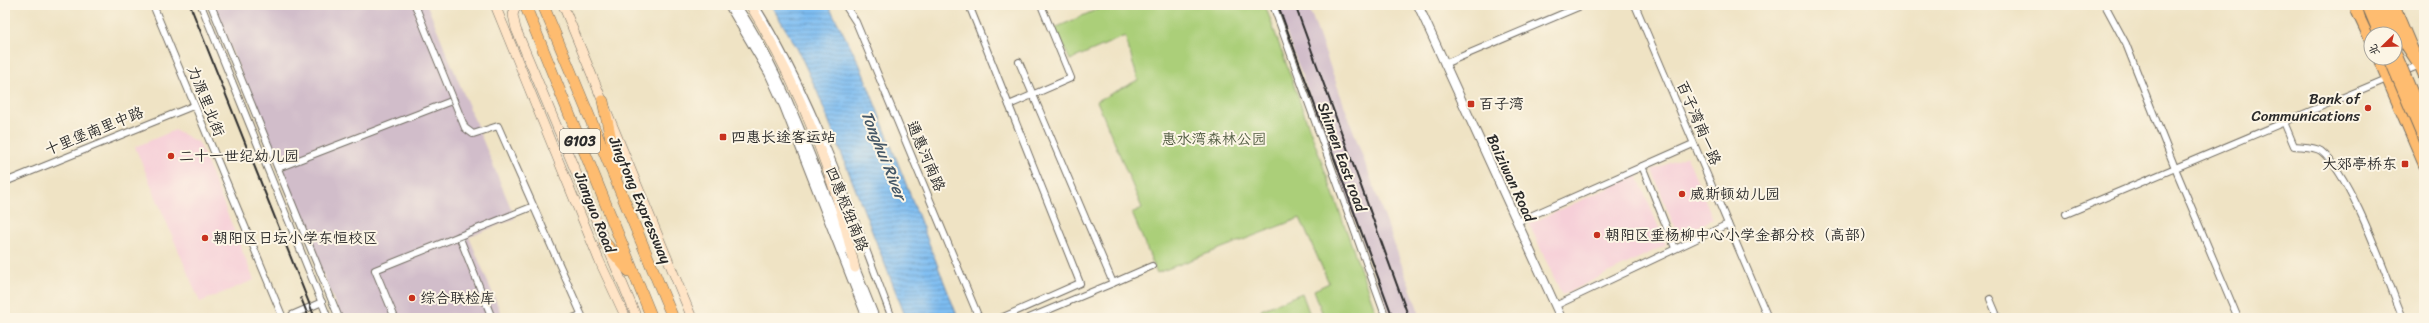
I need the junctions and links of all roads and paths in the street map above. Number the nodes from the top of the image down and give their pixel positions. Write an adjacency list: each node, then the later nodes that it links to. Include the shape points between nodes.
1 (153, 5): 44 (street, 力源里北街)
2 (201, 5): 67 (street)
3 (211, 5): 51 (street)
4 (416, 5): 41 (street, bridge)
5 (495, 5): 77 (main road, Jianguo Road, via 599,260)
6 (516, 5): 60 (main road, via 513,15 516,30)
7 (526, 5): 64 (highway, G103)
8 (543, 5): 54 (highway, Jingtong Expressway / G103)
9 (563, 5): 42 (main road)
10 (729, 5): 82 (street, 四惠枢纽南路, via 769,73 784,106)
11 (736, 5): 63 (street, 四惠枢纽南路, via 783,87)
12 (750, 5): 63 (main road, via 779,55 806,115 841,211)
13 (755, 5): 84 (street, via 797,78)
14 (845, 5): 85 (street, 通惠河南路, via 859,30)
15 (969, 5): 43 (street)
16 (1041, 5): 40 (street, via 1071,78)
17 (1273, 5): 88 (street, Shimen East road)
18 (1418, 5): 33 (street, Baiziwan Road)
19 (1583, 5): 33 (street)
20 (1635, 5): 48 (street, 百子湾南一路)
21 (2105, 5): 52 (street, via 2126,44)
22 (2355, 5): 27 (main road)
23 (2367, 5): 28 (main road)
24 (2376, 5): 29 (main road)
25 (2385, 5): 30 (main road)
26 (2394, 5): 34 (main road)
27 (2364, 26)
28 (2376, 26)
29 (2388, 26)
30 (2390, 26)
31 (2403, 44): 34 (main road)
32 (1019, 62): 40 (street)
33 (1444, 64): 57 (street, Baiziwan Road)
34 (2422, 64): 38 (main road); 39 (street)
35 (2381, 66): 39 (main road)
36 (2392, 66): 47 (main road, bridge)
37 (2401, 66): 45 (main road, bridge)
38 (2424, 76)
39 (2387, 79): 46 (street); 49 (main road)
40 (1033, 94): 43 (street); 65 (street)
41 (454, 100): 51 (street); 55 (street, bridge, via 465,128 473,134 498,126)
42 (603, 101): 54 (highway); 81 (main road)
43 (1009, 105): 86 (street, via 1080,283)
44 (193, 106): 53 (street, 十里堡南里中路); 70 (street, 力源里北街)
45 (2424, 120)
46 (2284, 122): 52 (street); 93 (street, via 2294,146 2320,150 2339,171 2360,214)
47 (2424, 141)
48 (1693, 144): 50 (street); 58 (street, 百子湾南一路)
49 (2424, 165)
50 (1642, 166): 57 (street); 61 (street)
51 (278, 168): 73 (street)
52 (2175, 168): 56 (street); 92 (street)
53 (5, 182)
54 (626, 205): 80 (highway, Jingtong Expressway / G103)
55 (534, 206): 59 (street, bridge); 69 (street, bridge)
56 (2066, 214)
57 (1516, 222): 68 (street, Baiziwan Road)
58 (1728, 224): 61 (street); 90 (street, 百子湾南一路)
59 (459, 236): 74 (street, bridge, via 375,270); 75 (street)
60 (605, 243): 64 (highway); 78 (main road)
61 (1675, 248): 68 (street)
62 (1152, 266): 65 (street)
63 (855, 268): 83 (street, 四惠枢纽南路)
64 (634, 277): 79 (highway, G103)
65 (1113, 283): 87 (street)
66 (1990, 299): 91 (street)
67 (322, 302): 71 (street); 72 (street)
68 (1555, 306): 89 (street, Baiziwan Road)
69 (582, 316): 76 (street, bridge)
70 (282, 318)
71 (290, 318)
72 (328, 318)
73 (339, 318)
74 (395, 318)
75 (492, 318)
76 (573, 318)
77 (626, 318)
78 (637, 318)
79 (652, 318)
80 (673, 318)
81 (692, 318)
82 (867, 318)
83 (875, 318)
84 (892, 318)
85 (979, 318)
86 (1001, 318)
87 (1029, 318)
88 (1386, 318)
89 (1561, 318)
90 (1768, 318)
91 (1998, 318)
92 (2238, 318)
93 (2403, 318)

